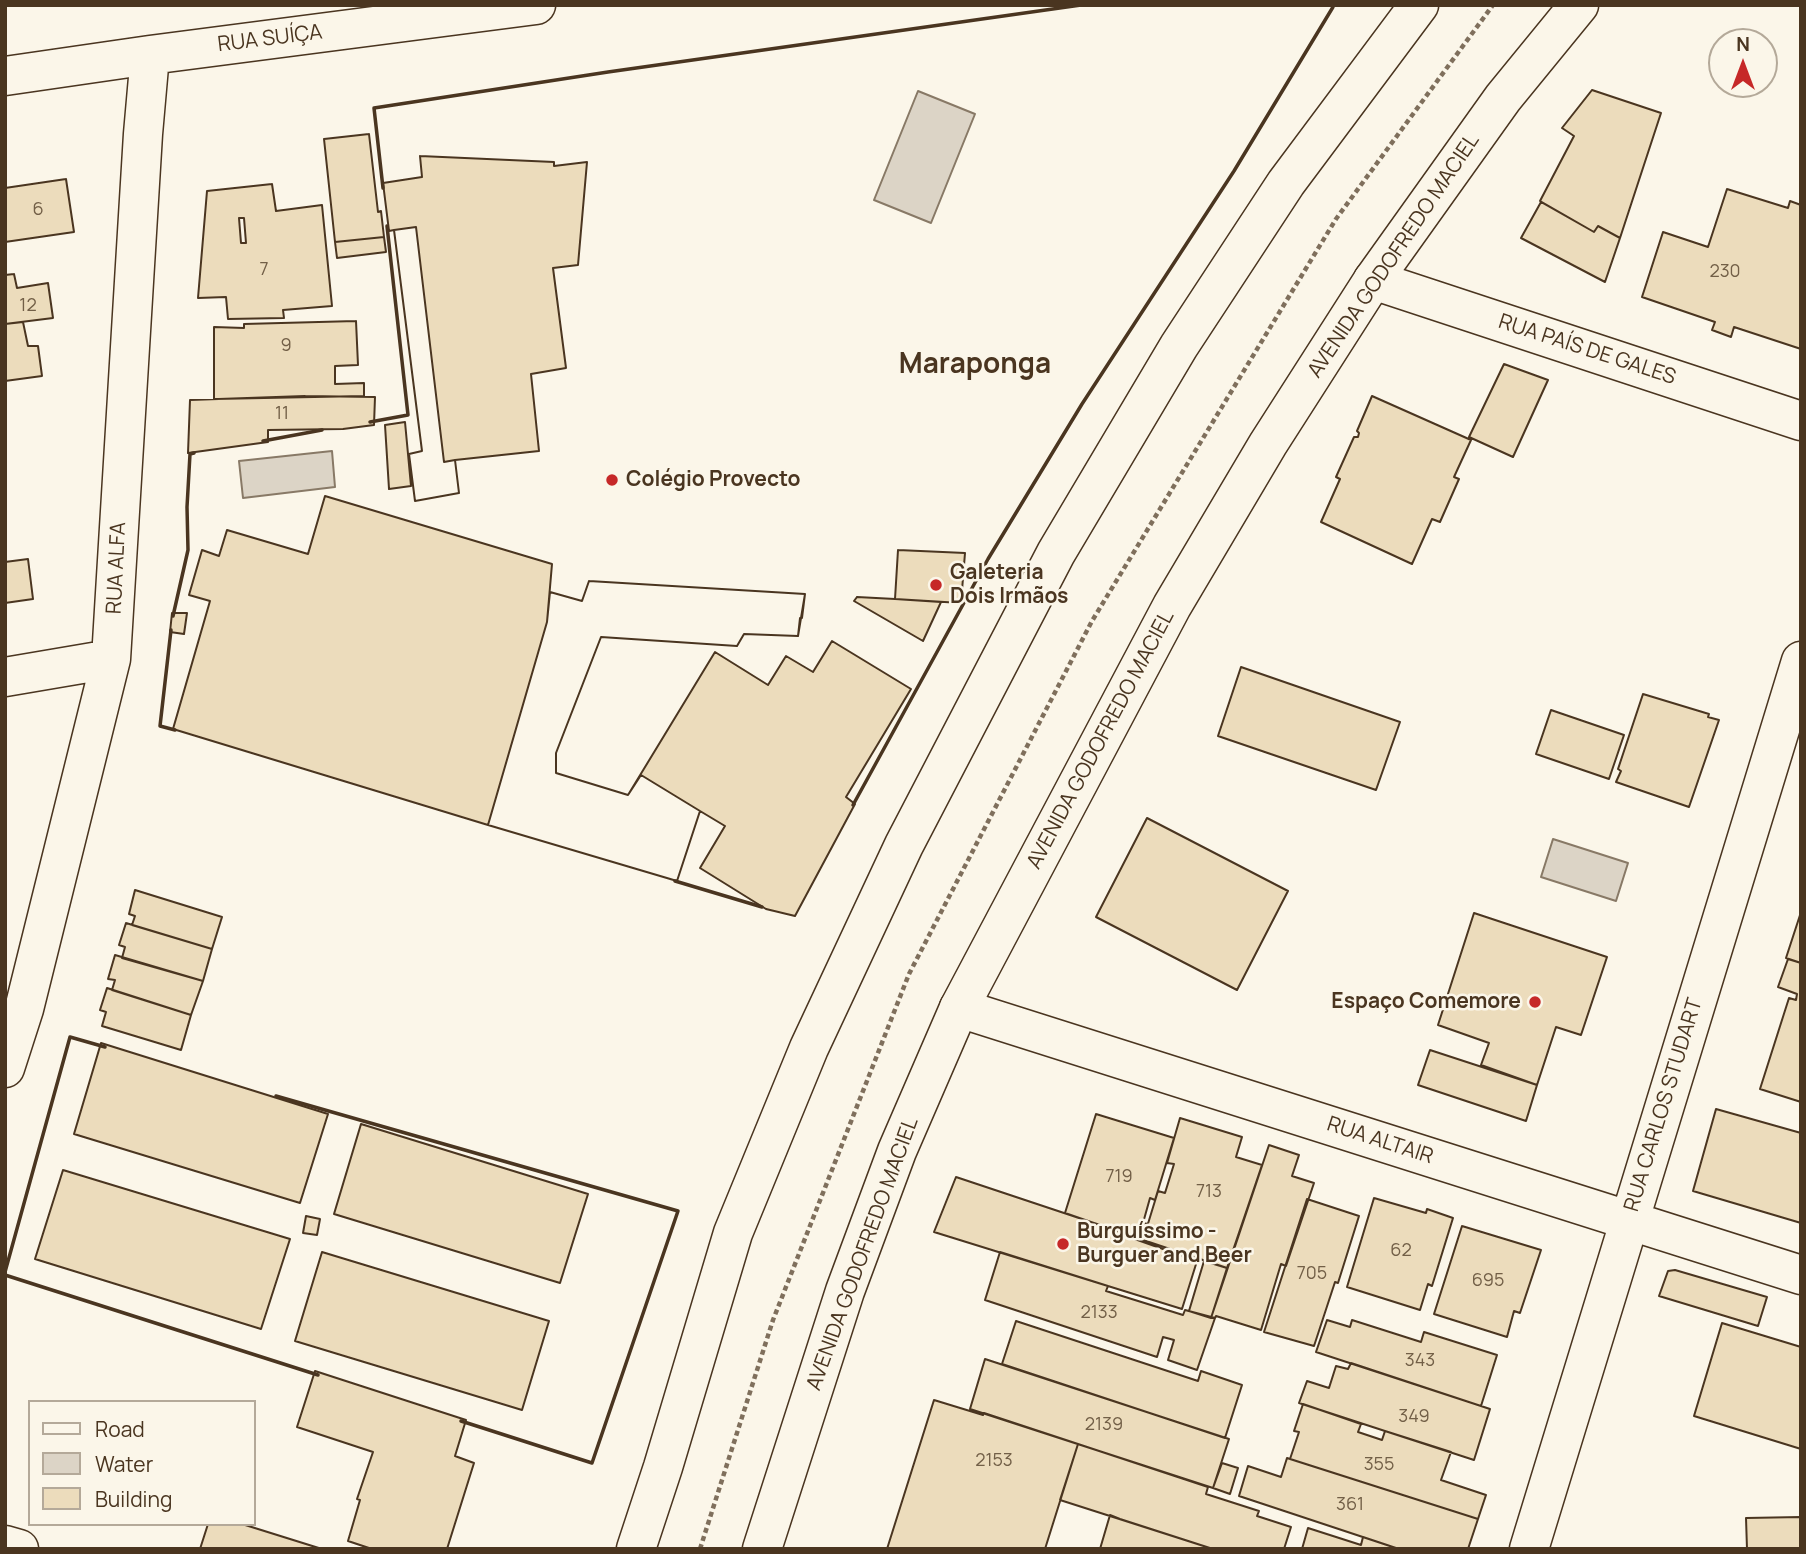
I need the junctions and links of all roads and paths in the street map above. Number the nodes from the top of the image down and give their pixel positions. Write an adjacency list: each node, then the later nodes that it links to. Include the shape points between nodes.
1 (536, 5): 4 (street, RUA SUÍÇA)
2 (1419, 5): 17 (street, via 1286,183 1179,346 1056,553 904,845 809,1048 733,1233)
3 (1579, 5): 6 (street, AVENIDA GODOFREDO MACIEL, via 1503,98)
4 (150, 55): 5 (street, RUA SUÍÇA); 8 (street, RUA ALFA)
5 (6, 70)
6 (1373, 280): 7 (street, RUA PAÍS DE GALES); 11 (street, AVENIDA GODOFREDO MACIEL, via 1172,606)
7 (1801, 421)
8 (111, 659): 10 (street); 12 (street, RUA ALFA, via 24,1009)
9 (1801, 661): 13 (street, RUA CARLOS STUDART)
10 (5, 677)
11 (959, 1007): 13 (street, RUA ALTAIR); 18 (street, AVENIDA GODOFREDO MACIEL, via 897,1151 845,1291)
12 (5, 1068)
13 (1629, 1220): 14 (street, RUA ALTAIR); 19 (street, RUA CARLOS STUDART)
14 (1801, 1275)
15 (5, 1545): 16 (street)
16 (19, 1549)
17 (636, 1549)
18 (762, 1549)
19 (1529, 1549)

